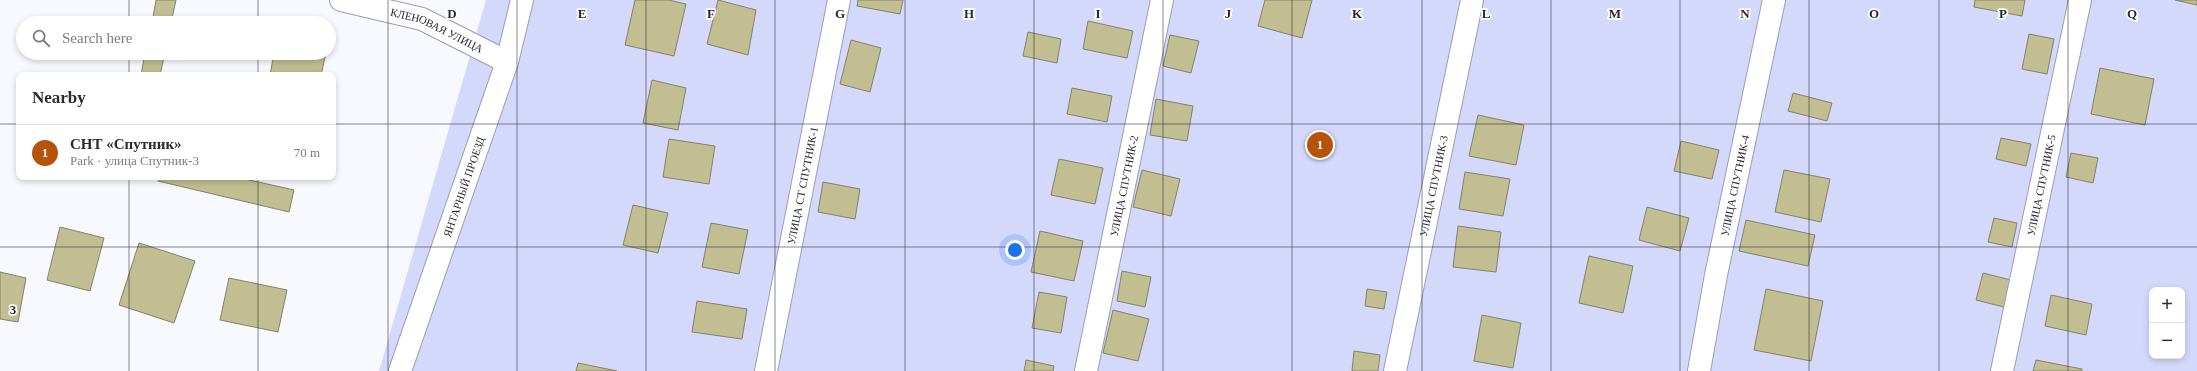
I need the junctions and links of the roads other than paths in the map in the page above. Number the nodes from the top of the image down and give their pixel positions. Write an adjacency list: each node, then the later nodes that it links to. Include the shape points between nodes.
1 (341, 0): 8 (street, КЛЕНОВАЯ УЛИЦА, via 422,20)
2 (522, 0): 8 (street, ЯНТАРНЫЙ ПРОЕЗД)
3 (839, 0): 10 (street, УЛИЦА СТ СПУТНИК-1)
4 (1162, 0): 11 (street, УЛИЦА СПУТНИК-2)
5 (1472, 0): 12 (street, УЛИЦА СПУТНИК-3)
6 (1774, 0): 13 (street, УЛИЦА СПУТНИК-4, via 1716,275)
7 (2080, 0): 14 (street, УЛИЦА СПУТНИК-5)
8 (506, 62): 9 (street, ЯНТАРНЫЙ ПРОЕЗД)
9 (400, 371)
10 (766, 371)
11 (1086, 371)
12 (1395, 371)
13 (1699, 371)
14 (2002, 371)

